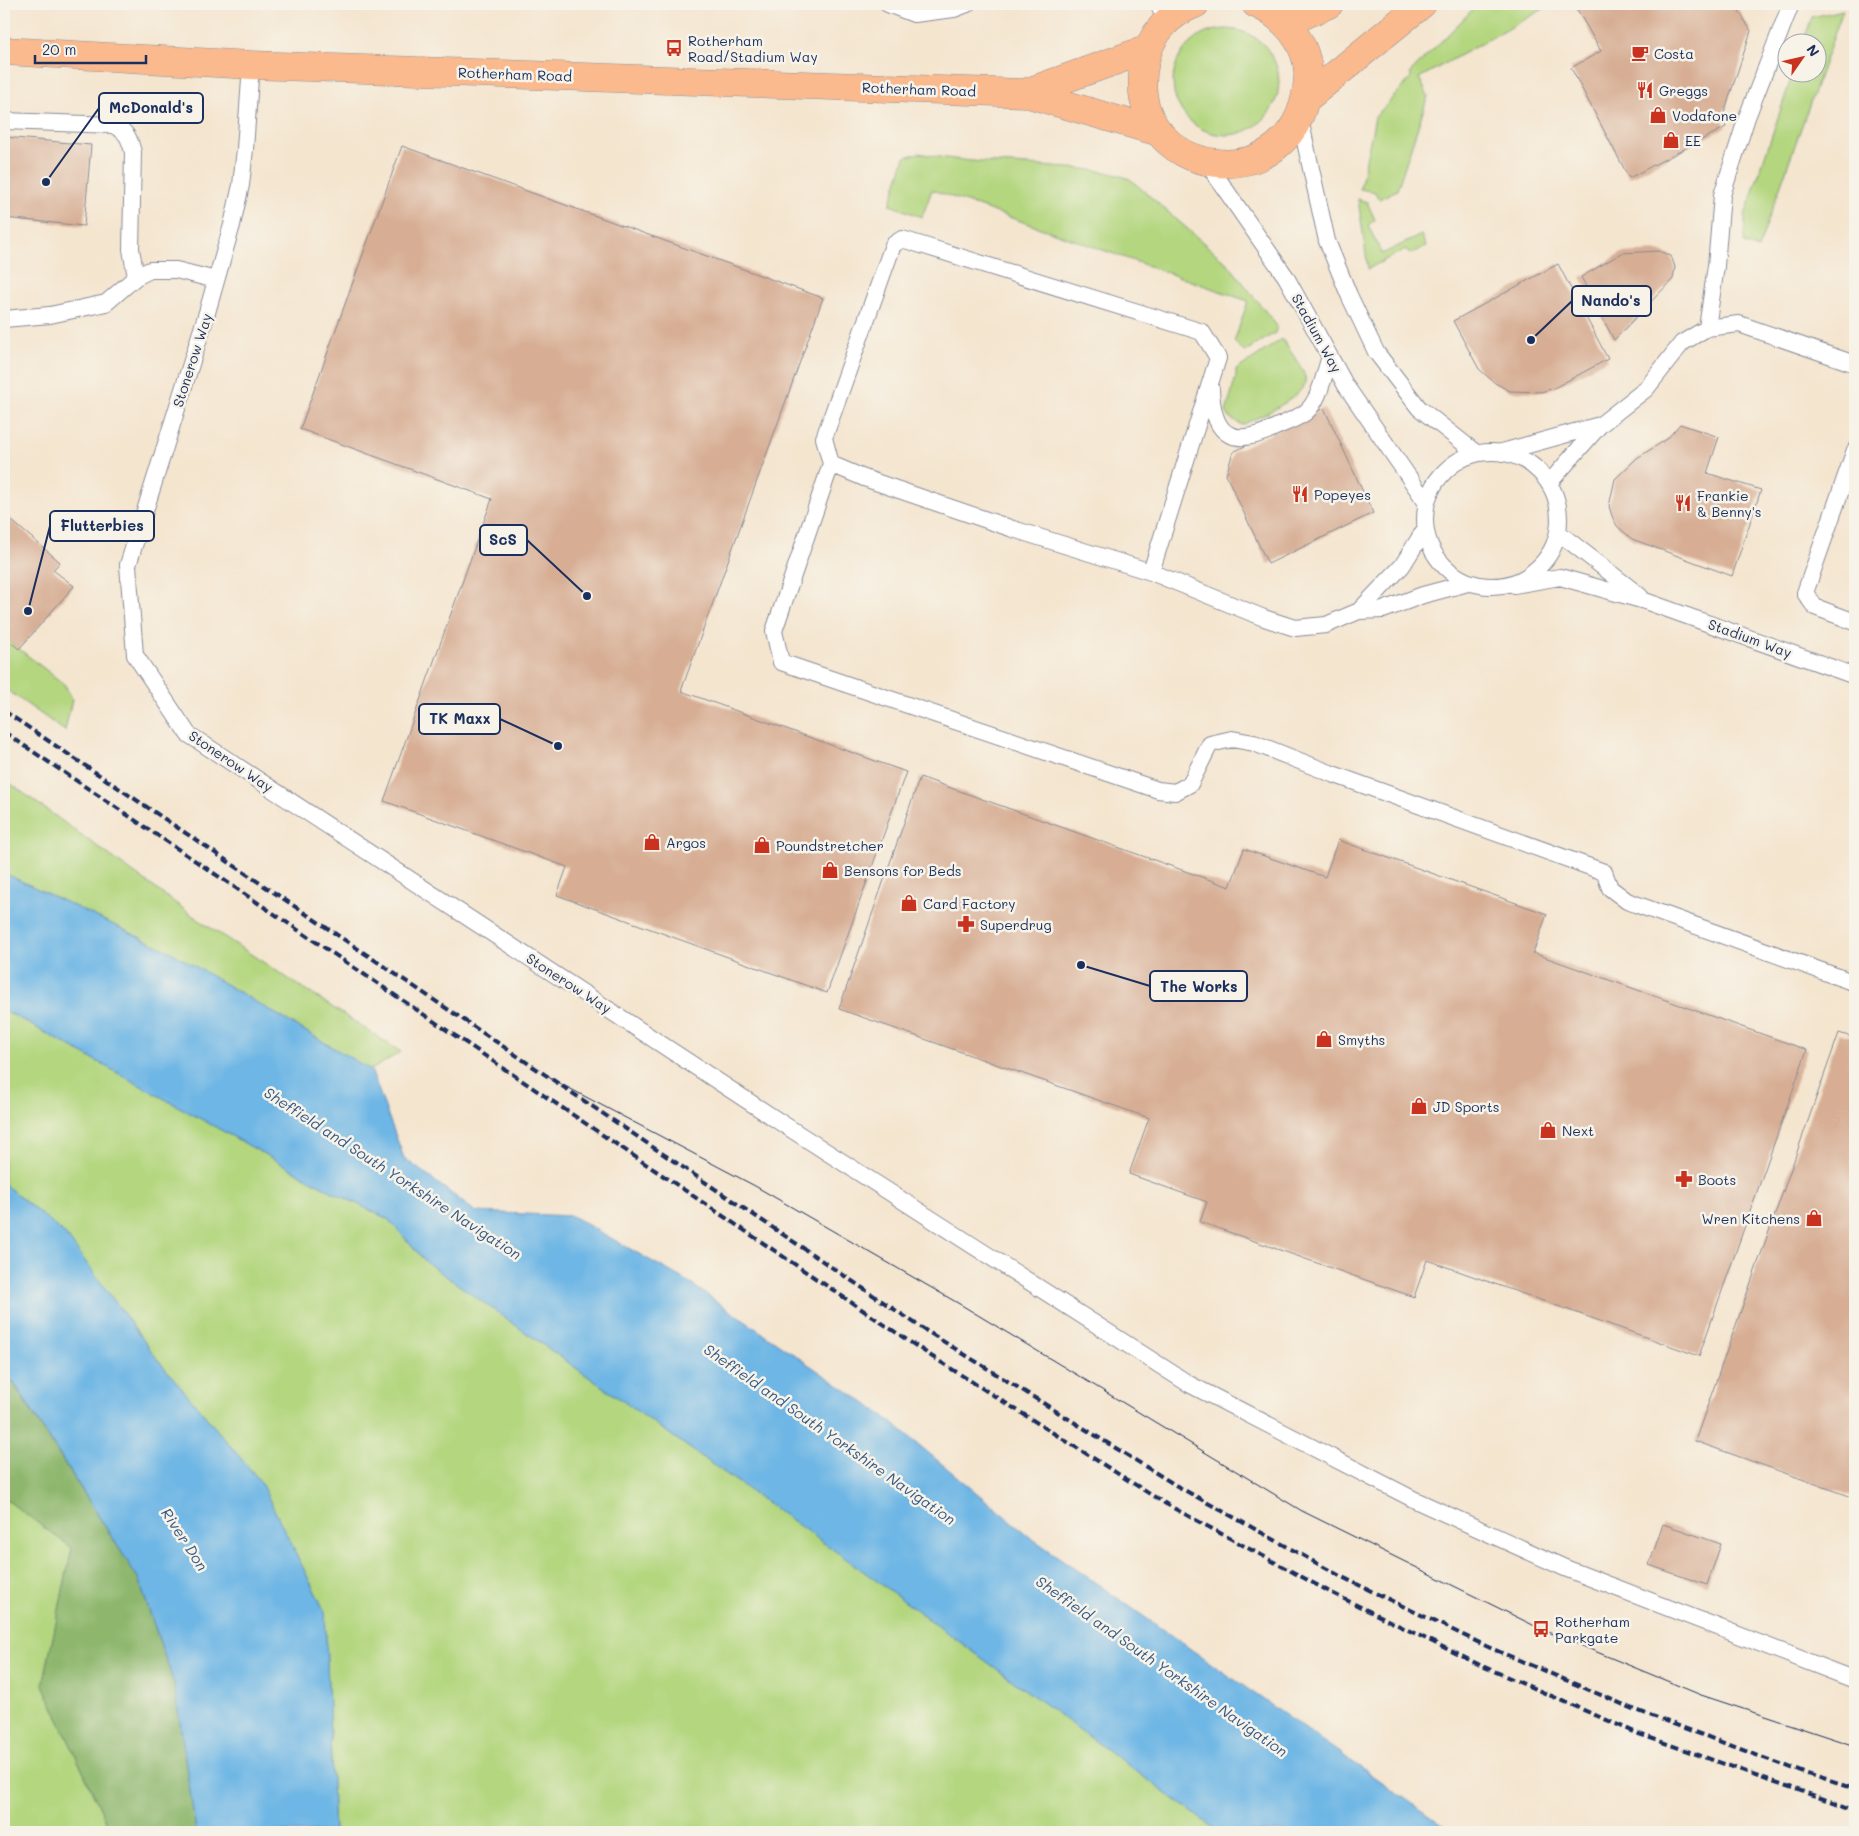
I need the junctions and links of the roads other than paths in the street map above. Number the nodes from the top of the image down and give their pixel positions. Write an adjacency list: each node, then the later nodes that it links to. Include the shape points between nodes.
1 (888, 4): 2 (lane, via 914,14 954,9)
2 (967, 4)
3 (1195, 4): 8 (main road, Rotherham Road)
4 (1256, 4): 9 (main road)
5 (1330, 4): 9 (main road)
6 (1422, 4): 14 (main road, Rotherham Road)
7 (1791, 4): 21 (lane, via 1747,117 1722,195)
8 (1162, 13): 10 (main road, Rotherham Road)
9 (1286, 23): 14 (main road, via 1301,45 1308,71)
10 (1148, 49): 13 (main road, Rotherham Road); 16 (main road, Rotherham Road, via 1142,77 1145,106)
11 (4, 52): 12 (main road, Rotherham Road)
12 (251, 65): 13 (main road, Rotherham Road); 19 (lane, Stonerow Way, via 241,186)
13 (1026, 92): 16 (main road, Rotherham Road)
14 (1304, 108): 17 (main road, Rotherham Road, via 1284,141 1262,157 1234,164); 28 (lane, via 1327,241 1376,352 1418,408)
15 (4, 121): 18 (lane, via 113,126 124,130 133,152 131,249)
16 (1159, 132): 17 (main road, Rotherham Road, via 1172,146)
17 (1208, 163): 22 (lane, Stadium Way, via 1286,277)
18 (136, 277): 19 (lane, via 164,268); 20 (lane, via 106,303 50,315)
19 (216, 280): 42 (lane, Stonerow Way, via 128,565 135,655 188,734 1189,1384 1415,1500 1565,1568)
20 (4, 319)
21 (1707, 328): 23 (lane, via 1739,324); 25 (lane, via 1682,343 1646,389)
22 (1330, 357): 24 (lane, via 1316,399 1305,412 1248,437 1235,438 1216,422); 31 (lane, Stadium Way, via 1346,386)
23 (1855, 364)
24 (1210, 382): 29 (lane, via 1218,358 1202,332 902,239 893,245 824,438); 34 (lane)
25 (1600, 425): 27 (lane); 30 (lane)
26 (1855, 450): 39 (lane, via 1805,593 1815,608)
27 (1502, 452): 28 (lane); 30 (lane, via 1526,460)
28 (1476, 453): 31 (lane, via 1442,472)
29 (831, 464): 34 (lane, via 1012,529); 41 (lane, via 774,631 781,662 1158,790 1175,792 1190,784 1210,744 1232,739 1254,743 1604,872 1610,888 1626,901)
30 (1550, 482): 33 (lane, via 1560,512)
31 (1426, 502): 32 (lane)
32 (1425, 529): 35 (lane, via 1439,562); 38 (lane, via 1402,566)
33 (1559, 532): 36 (lane, via 1546,561); 37 (lane, Stadium Way)
34 (1151, 572): 38 (lane, via 1295,628 1326,625)
35 (1468, 583): 36 (lane); 38 (lane, via 1383,610)
36 (1510, 585): 37 (lane, Stadium Way, via 1560,577)
37 (1645, 601): 40 (lane, Stadium Way)
38 (1359, 611)
39 (1855, 622)
40 (1855, 676)
41 (1855, 983)
42 (1855, 1680)

